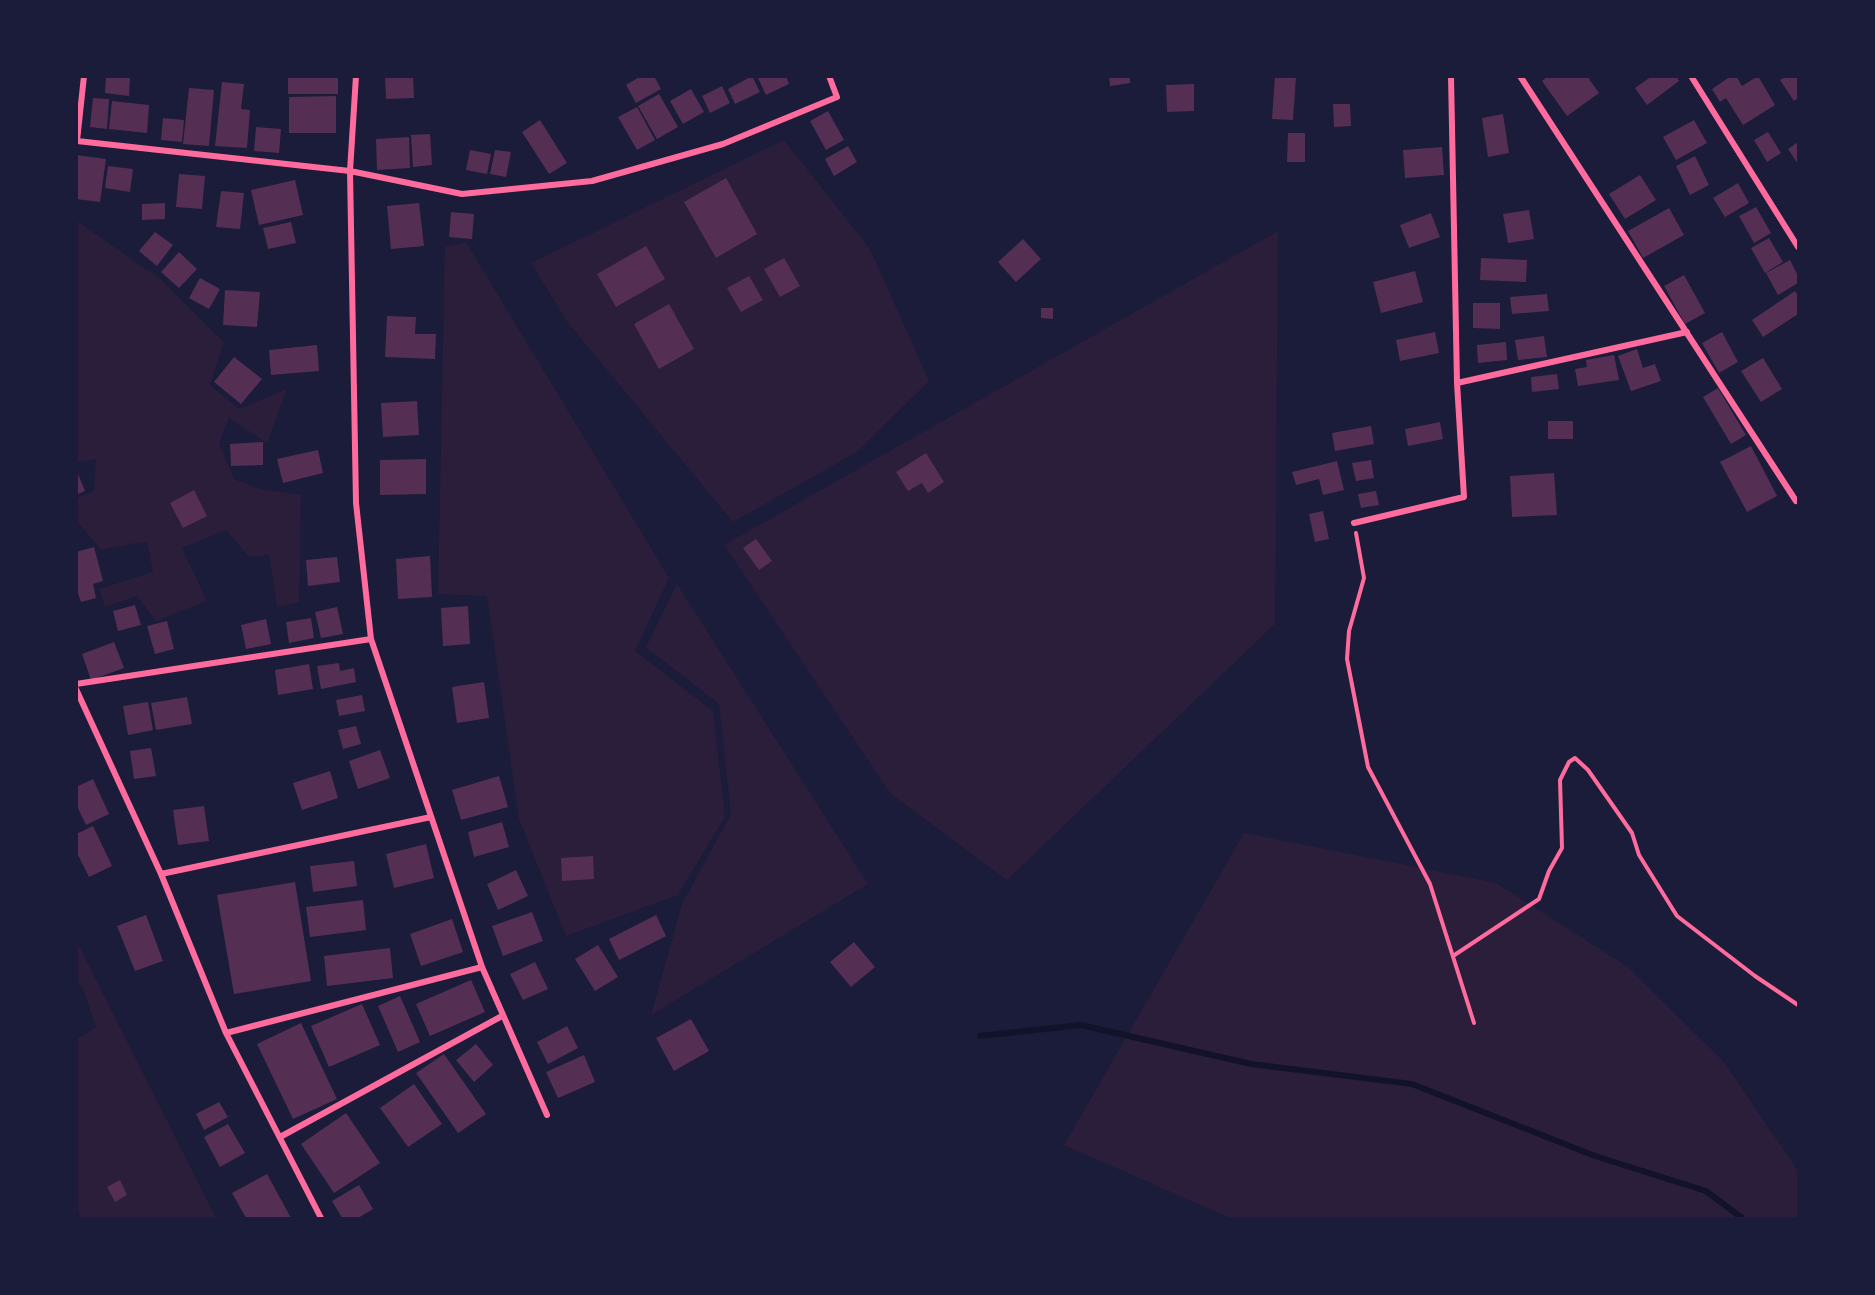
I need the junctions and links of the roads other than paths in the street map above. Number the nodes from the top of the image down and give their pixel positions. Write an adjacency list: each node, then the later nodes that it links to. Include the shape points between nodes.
1 (84, 76): 7 (street, via 77,141)
2 (356, 76): 7 (street)
3 (830, 76): 7 (street, via 837,97 723,144 591,181 462,194)
4 (1451, 76): 10 (street)
5 (1521, 76): 9 (street)
6 (1691, 76): 8 (street)
7 (350, 171): 13 (street, via 356,503)
8 (1798, 247)
9 (1687, 332): 10 (street); 11 (street)
10 (1457, 383): 12 (street, via 1464,496)
11 (1796, 501)
12 (1354, 523)
13 (371, 639): 14 (street); 16 (street)
14 (76, 684)
15 (76, 689): 17 (street)
16 (431, 817): 17 (street); 18 (street)
17 (161, 874): 20 (street)
18 (482, 967): 19 (street); 20 (street)
19 (502, 1016): 21 (street); 22 (street)
20 (226, 1033): 22 (street)
21 (548, 1115)
22 (280, 1137): 23 (street)
23 (321, 1218)

